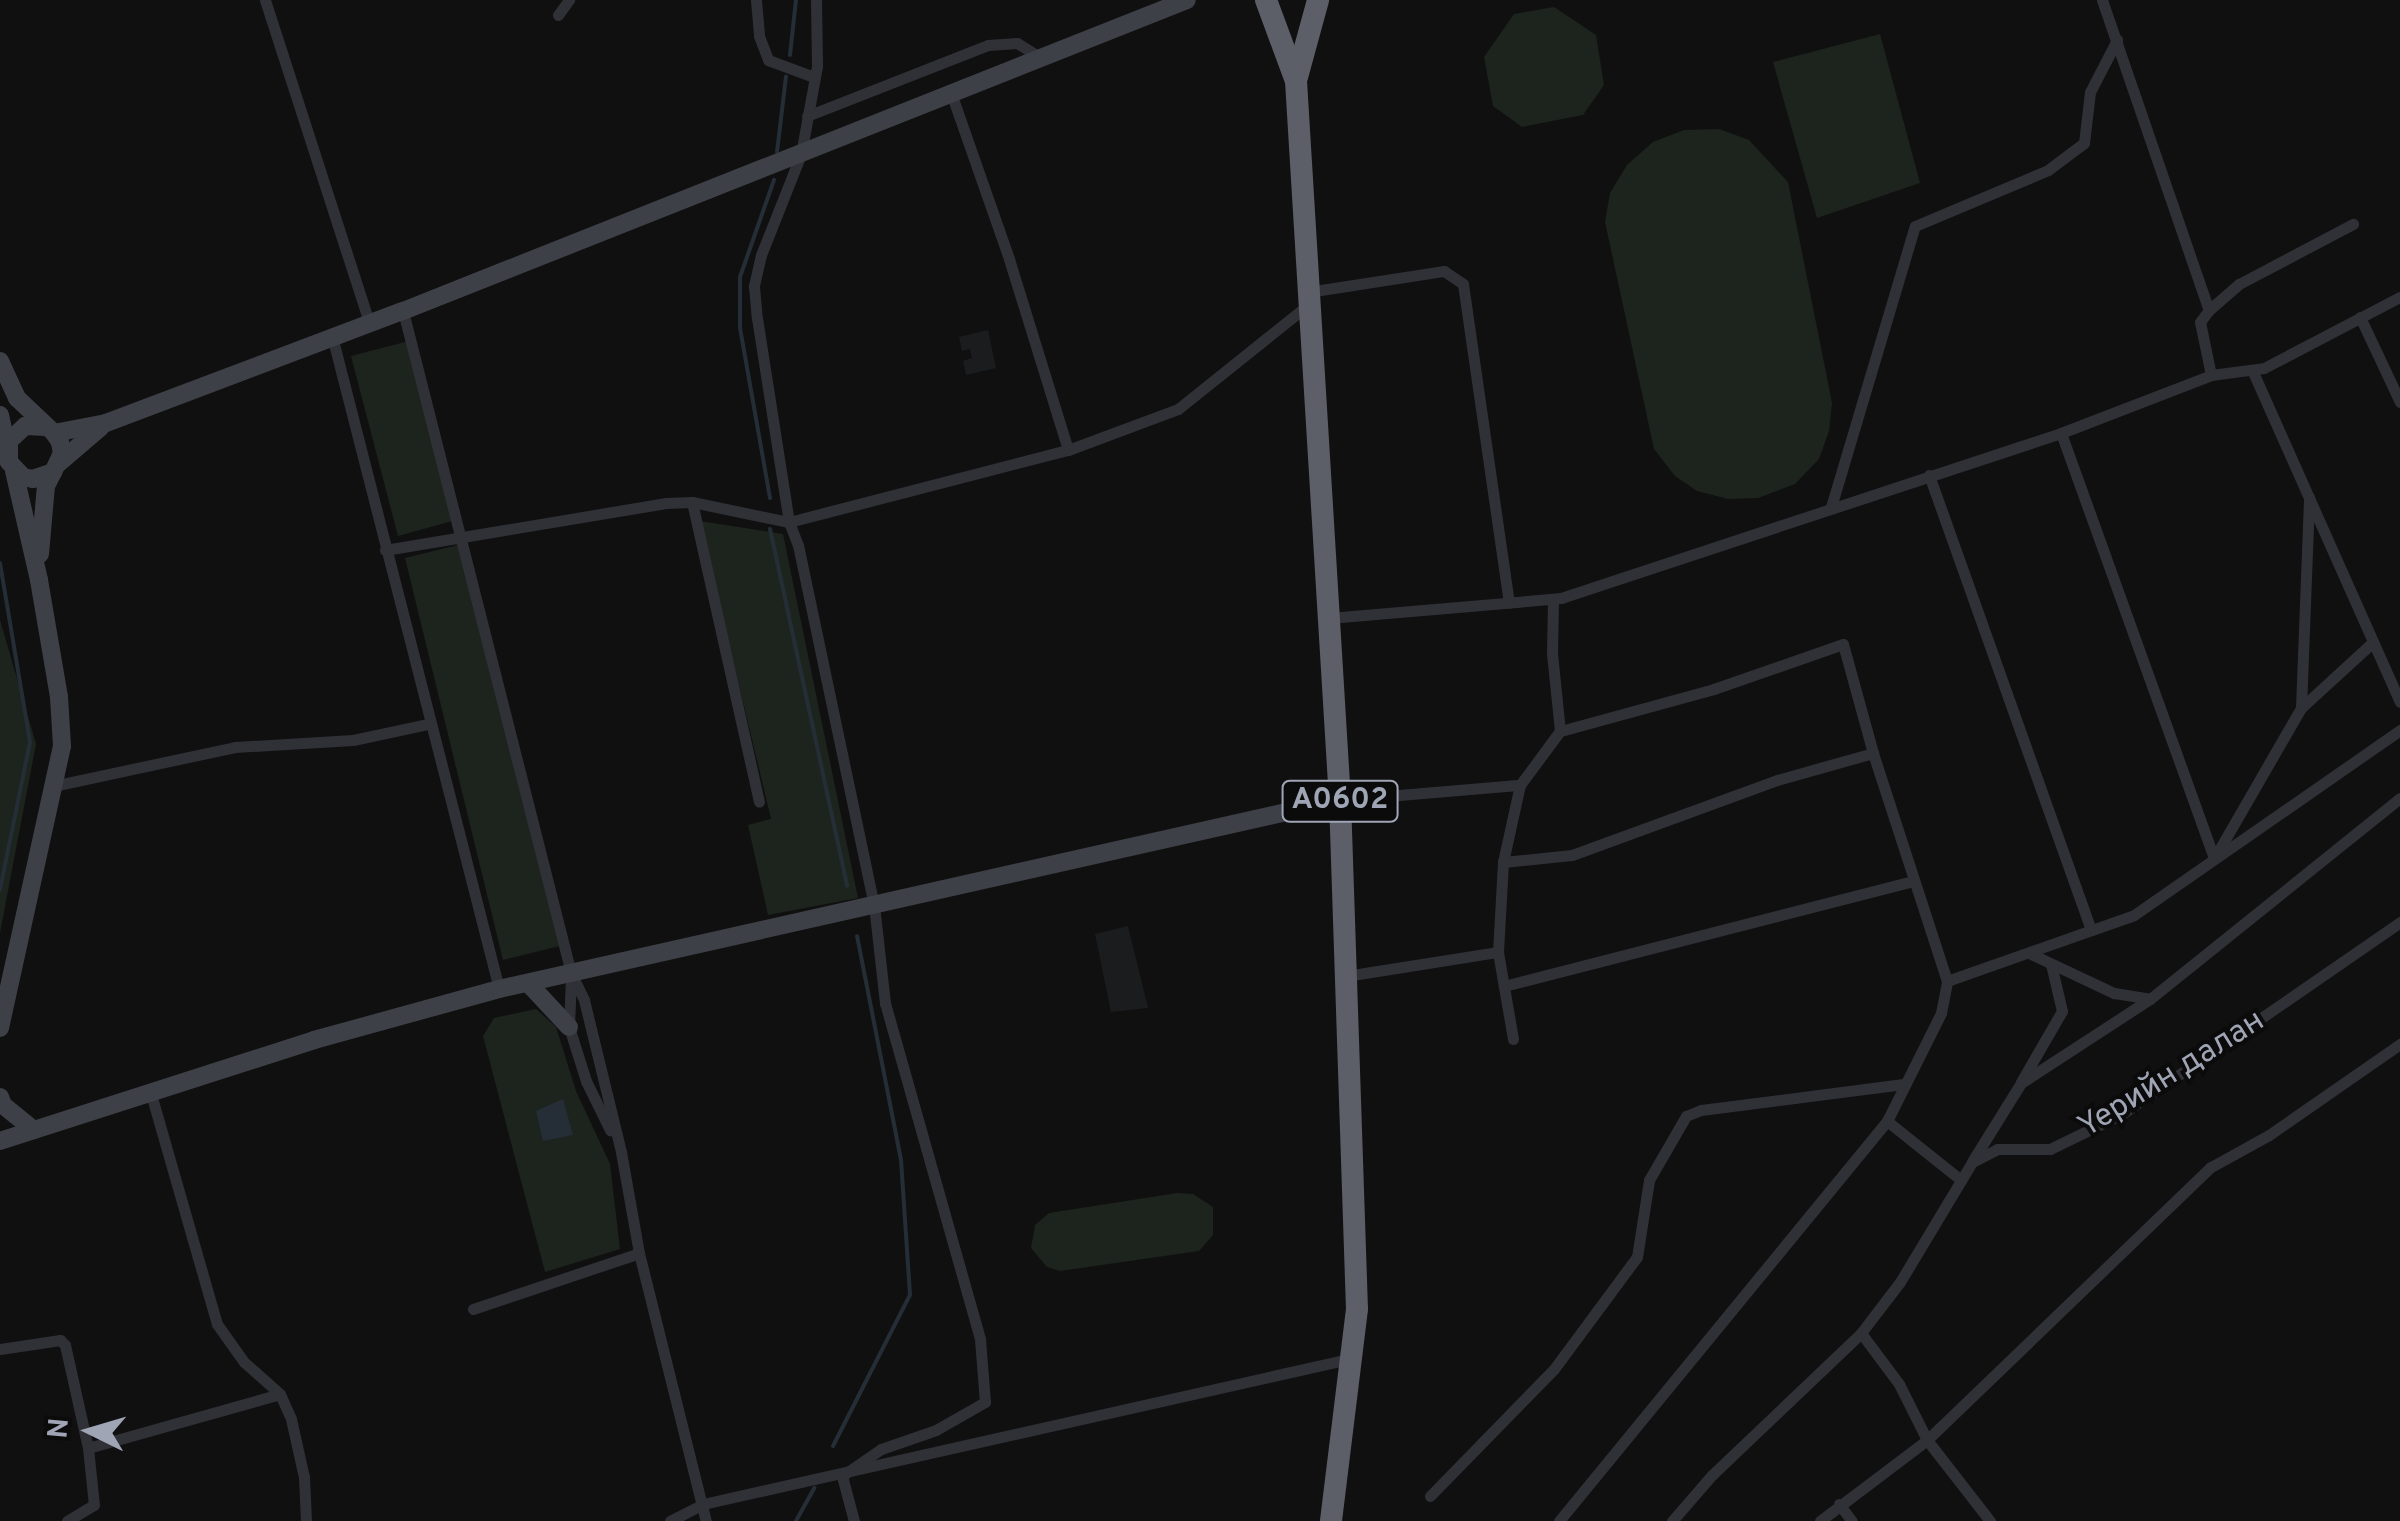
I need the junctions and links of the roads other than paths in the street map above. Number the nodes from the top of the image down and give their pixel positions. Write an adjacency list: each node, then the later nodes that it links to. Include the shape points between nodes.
1 (265, 0): 23 (street)
2 (570, 0): 9 (street)
3 (756, 0): 12 (street, via 768,60)
4 (816, 0): 12 (street)
5 (1266, 0): 6 (highway, A0602, via 1283,6); 13 (highway, A0602)
6 (1316, 0): 13 (highway, A0602)
7 (2102, 0): 10 (street)
8 (1179, 1): 11 (street)
9 (558, 16)
10 (2117, 40): 20 (street); 39 (street, via 2090,92 2084,143 2048,170 1915,226)
11 (1040, 57): 14 (street); 15 (street, via 1016,42 988,45)
12 (814, 77): 15 (street)
13 (1296, 81): 19 (highway, A0602)
14 (951, 93): 16 (street); 33 (street)
15 (807, 116): 16 (street)
16 (800, 154): 21 (street); 40 (street, via 754,286)
17 (2353, 224): 20 (street, via 2239,284)
18 (2400, 297): 22 (street)
19 (1308, 298): 33 (street, via 1178,408); 45 (street, via 1444,271 1464,284); 46 (highway, A0602)
20 (2209, 310): 27 (street, via 2200,322)
21 (402, 311): 23 (street); 41 (street)
22 (2360, 316): 26 (street); 28 (street)
23 (369, 322): 24 (street)
24 (332, 336): 30 (street); 42 (street)
25 (0, 361): 31 (street, via 17,398)
26 (2253, 372): 27 (street); 37 (street)
27 (2211, 374): 32 (street)
28 (2400, 402)
29 (0, 416): 34 (street)
30 (106, 424): 31 (street); 35 (street)
31 (50, 430): 34 (street, via 35,425 16,432); 35 (street, via 62,453)
32 (2060, 433): 36 (street); 59 (street)
33 (1068, 450): 40 (street)
34 (8, 462): 35 (street, via 34,480); 43 (street)
35 (56, 468): 43 (street, via 42,518)
36 (1929, 475): 39 (street); 64 (street)
37 (2309, 497): 47 (street); 49 (street)
38 (692, 502): 40 (street); 41 (street); 58 (street)
39 (1831, 507): 44 (street)
40 (789, 522): 62 (street)
41 (463, 537): 42 (street); 68 (street)
42 (385, 550): 50 (street)
43 (39, 580): 55 (street, via 59,697 62,746)
44 (1553, 599): 45 (street); 52 (street)
45 (1509, 603): 46 (street)
46 (1328, 618): 57 (highway, A0602)
47 (2372, 643): 48 (street); 49 (street)
48 (2400, 702)
49 (2301, 708): 59 (street)
50 (428, 724): 55 (street, via 353,740 236,746); 73 (street)
51 (2400, 730): 59 (street)
52 (1560, 731): 53 (street, via 1714,689 1843,644); 54 (street)
53 (1873, 753): 60 (street, via 1777,780 1572,855); 61 (street)
54 (1520, 785): 57 (street); 60 (street)
55 (53, 786): 76 (street)
56 (2400, 798): 74 (street)
57 (1340, 800): 62 (street); 69 (highway, A0602)
58 (760, 802)
59 (2214, 858): 64 (street, via 2134,914)
60 (1503, 862): 65 (street)
61 (1914, 881): 70 (street); 72 (street)
62 (874, 905): 68 (street); 97 (street, via 886,1004 980,1339 985,1402 936,1430 882,1449)
63 (2400, 922): 87 (street, Үерийн далан, via 2122,1114 2050,1148 1997,1149)
64 (2091, 930): 66 (street)
65 (1498, 952): 69 (street); 72 (street)
66 (2031, 954): 67 (street); 70 (street)
67 (2052, 964): 74 (street, via 2114,993); 79 (street, via 2062,1011)
68 (571, 973): 71 (street); 75 (street); 86 (street, via 584,1000)
69 (1346, 976): 93 (highway, A0602, via 1357,1309)
70 (1947, 980): 80 (street, via 1942,1013)
71 (528, 983): 73 (street); 75 (street)
72 (1504, 986): 77 (street)
73 (498, 990): 81 (street, via 314,1040)
74 (2150, 999): 79 (street)
75 (570, 1027): 86 (street, via 586,1081)
76 (0, 1028)
77 (1514, 1039)
78 (2400, 1044): 95 (street, via 2211,1167)
79 (2020, 1083): 87 (street)
80 (1905, 1084): 83 (street); 98 (street, via 1686,1116 1649,1180 1637,1257 1554,1369)
81 (152, 1094): 84 (street); 94 (street, via 217,1324 244,1362)
82 (0, 1097): 84 (street)
83 (1887, 1121): 88 (street); 107 (street)
84 (34, 1130): 85 (street)
85 (0, 1141)
86 (621, 1152): 89 (street)
87 (1972, 1162): 88 (street)
88 (1961, 1180): 91 (street, via 1900,1282)
89 (639, 1253): 90 (street); 99 (street)
90 (473, 1309)
91 (1861, 1332): 95 (street); 108 (street)
92 (0, 1350): 96 (street, via 60,1340 65,1345)
93 (1352, 1358): 97 (street); 106 (highway, A0602)
94 (280, 1394): 96 (street); 102 (street, via 304,1477)
95 (1926, 1440): 100 (street); 111 (street)
96 (88, 1448): 101 (street, via 94,1505)
97 (842, 1476): 99 (street); 105 (street)
98 (1430, 1496)
99 (703, 1504): 103 (street); 104 (street)
100 (1839, 1504): 109 (street); 110 (street)
101 (67, 1521)
102 (306, 1521)
103 (670, 1521)
104 (706, 1521)
105 (854, 1521)
106 (1331, 1521)
107 (1559, 1521)
108 (1672, 1521)
109 (1820, 1521)
110 (1852, 1521)
111 (1990, 1521)

